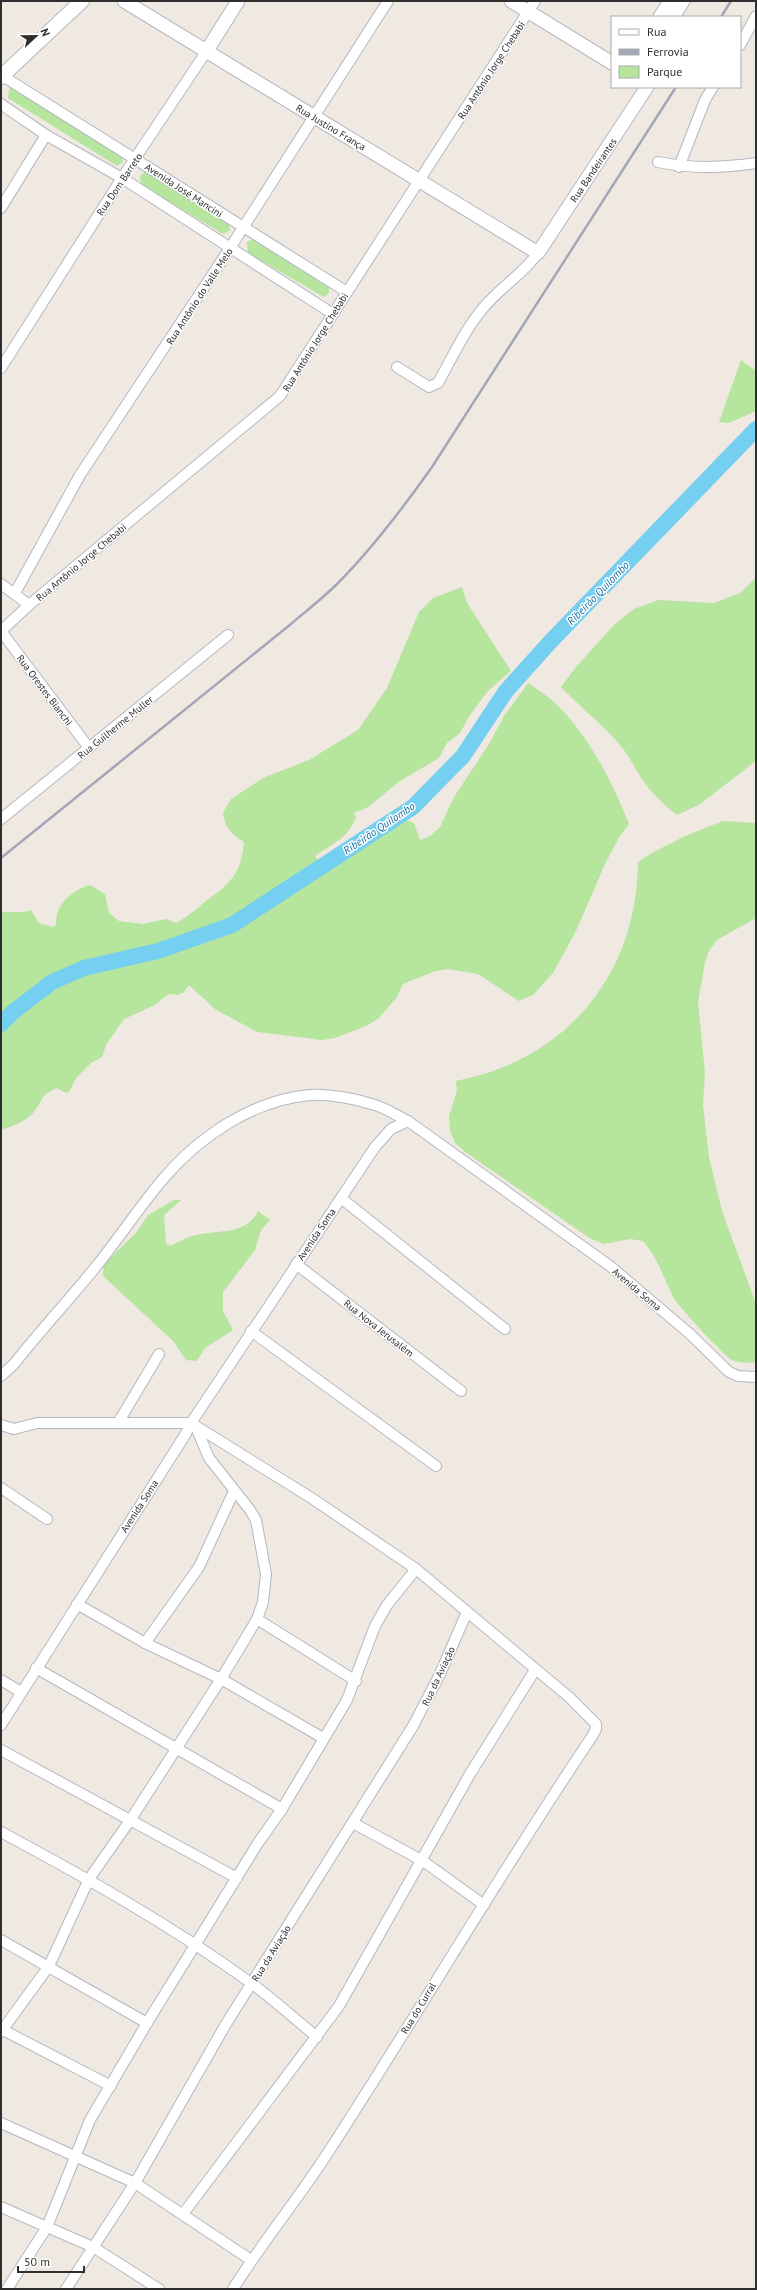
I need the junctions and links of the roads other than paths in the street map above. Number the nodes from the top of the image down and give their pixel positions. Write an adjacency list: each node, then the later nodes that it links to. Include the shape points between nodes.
1 (82, 1): 15 (main road)
2 (124, 1): 13 (street, Rua Justino França)
3 (238, 1): 13 (street, Rua Dom Barreto)
4 (388, 1): 19 (street, Rua Antônio do Valle Melo)
5 (511, 1): 8 (street)
6 (670, 1): 9 (street)
7 (683, 1): 10 (street)
8 (531, 6): 14 (street); 26 (street, Rua Antônio Jorge Chebabi)
9 (661, 16)
10 (674, 16)
11 (756, 16): 12 (street)
12 (741, 42)
13 (206, 52): 19 (street, Rua Justino França); 21 (street, Rua Dom Barreto)
14 (611, 62)
15 (1, 76): 21 (street, Avenida José Mancini)
16 (647, 88): 30 (street, Rua Bandeirantes)
17 (712, 88): 24 (street, via 705,100)
18 (1, 104): 20 (street)
19 (315, 118): 26 (street, Rua Justino França); 28 (street, Rua Antônio do Valle Melo)
20 (46, 135): 25 (street); 27 (street)
21 (136, 159): 25 (street, Rua Dom Barreto); 28 (street, Avenida José Mancini)
22 (658, 162): 24 (street)
23 (756, 163): 24 (street, via 727,168)
24 (679, 167)
25 (122, 178): 29 (street); 34 (street, Rua Dom Barreto)
26 (419, 181): 30 (street, Rua Justino França); 31 (street, Rua Antônio Jorge Chebabi)
27 (1, 208)
28 (243, 228): 29 (street, Rua Antônio do Valle Melo); 31 (street, Avenida José Mancini)
29 (230, 248): 32 (street); 36 (street, Rua Antônio do Valle Melo, via 80,475)
30 (538, 253): 33 (street, via 527,268 497,292 483,308 438,383 429,387)
31 (347, 292): 32 (street, Rua Antônio Jorge Chebabi)
32 (333, 314): 37 (street, Rua Antônio Jorge Chebabi, via 280,396)
33 (397, 367)
34 (1, 368)
35 (1, 584): 36 (street)
36 (15, 593): 37 (street)
37 (29, 605): 38 (street, Rua Antônio Jorge Chebabi)
38 (1, 631): 40 (street, Rua Orestes Bianchi)
39 (228, 635): 40 (street, Rua Guilherme Muller)
40 (89, 748): 41 (street, Rua Guilherme Muller)
41 (1, 819)
42 (408, 1121): 43 (street, Avenida Soma, via 391,1129); 48 (street, via 377,1105 332,1096 311,1095 264,1106 232,1121 183,1157 163,1179 94,1269); 49 (street, Avenida Soma, via 610,1266 690,1334 729,1372 738,1376)
43 (341, 1198): 44 (street, Avenida Soma); 45 (street)
44 (296, 1264): 46 (street, Avenida Soma); 50 (street, Rua Nova Jerusalém)
45 (506, 1329)
46 (251, 1331): 53 (street, Avenida Soma); 54 (street)
47 (159, 1354): 51 (street)
48 (1, 1376)
49 (756, 1377)
50 (461, 1391)
51 (118, 1422): 52 (street, via 37,1423 14,1429); 53 (street)
52 (1, 1425)
53 (194, 1425): 56 (street, via 209,1458); 58 (street, via 313,1499); 59 (street, Avenida Soma, via 185,1435)
54 (436, 1466)
55 (1, 1488): 57 (street)
56 (234, 1491): 61 (street, via 256,1520 264,1557 265,1590); 62 (street, via 199,1567)
57 (48, 1519)
58 (416, 1569): 60 (street); 67 (street, via 387,1605 375,1626)
59 (77, 1604): 62 (street); 63 (street, Avenida Soma)
60 (467, 1612): 64 (street); 75 (street, Rua da Aviação, via 440,1674 413,1726)
61 (257, 1619): 65 (street); 67 (street)
62 (145, 1643): 65 (street)
63 (36, 1668): 68 (street, Avenida Soma); 71 (street)
64 (535, 1670): 77 (street, via 470,1774); 80 (street, Rua do Curral, via 569,1697 596,1724 596,1729)
65 (221, 1679): 70 (street); 71 (street)
66 (1, 1680): 68 (street)
67 (356, 1681): 70 (street)
68 (21, 1692): 69 (street, Avenida Soma)
69 (1, 1725)
70 (323, 1738): 73 (street)
71 (176, 1749): 73 (street); 74 (street)
72 (1, 1750): 74 (street)
73 (282, 1809): 78 (street)
74 (131, 1819): 78 (street); 79 (street)
75 (353, 1823): 77 (street); 84 (street, Rua da Aviação)
76 (1, 1832): 79 (street)
77 (423, 1862): 80 (street); 87 (street, via 339,2006)
78 (237, 1878): 82 (street)
79 (90, 1879): 82 (street); 83 (street)
80 (484, 1905): 96 (street, Rua do Curral, via 328,2152)
81 (1, 1940): 83 (street)
82 (196, 1945): 84 (street); 85 (street)
83 (49, 1966): 85 (street); 86 (street)
84 (252, 1984): 87 (street); 91 (street, Rua da Aviação)
85 (147, 2023): 88 (street)
86 (2, 2030): 88 (street)
87 (317, 2037): 93 (street)
88 (111, 2086): 90 (street, via 90,2120)
89 (1, 2123): 90 (street, via 28,2137)
90 (77, 2156): 91 (street); 94 (street)
91 (135, 2183): 93 (street); 95 (street, Rua da Aviação)
92 (1, 2207): 94 (street)
93 (183, 2214): 96 (street)
94 (47, 2227): 95 (street); 97 (street)
95 (93, 2247): 98 (street, Rua da Aviação); 99 (street)
96 (251, 2260): 100 (street, Rua do Curral)
97 (7, 2289)
98 (66, 2289)
99 (159, 2289)
100 (234, 2289)

